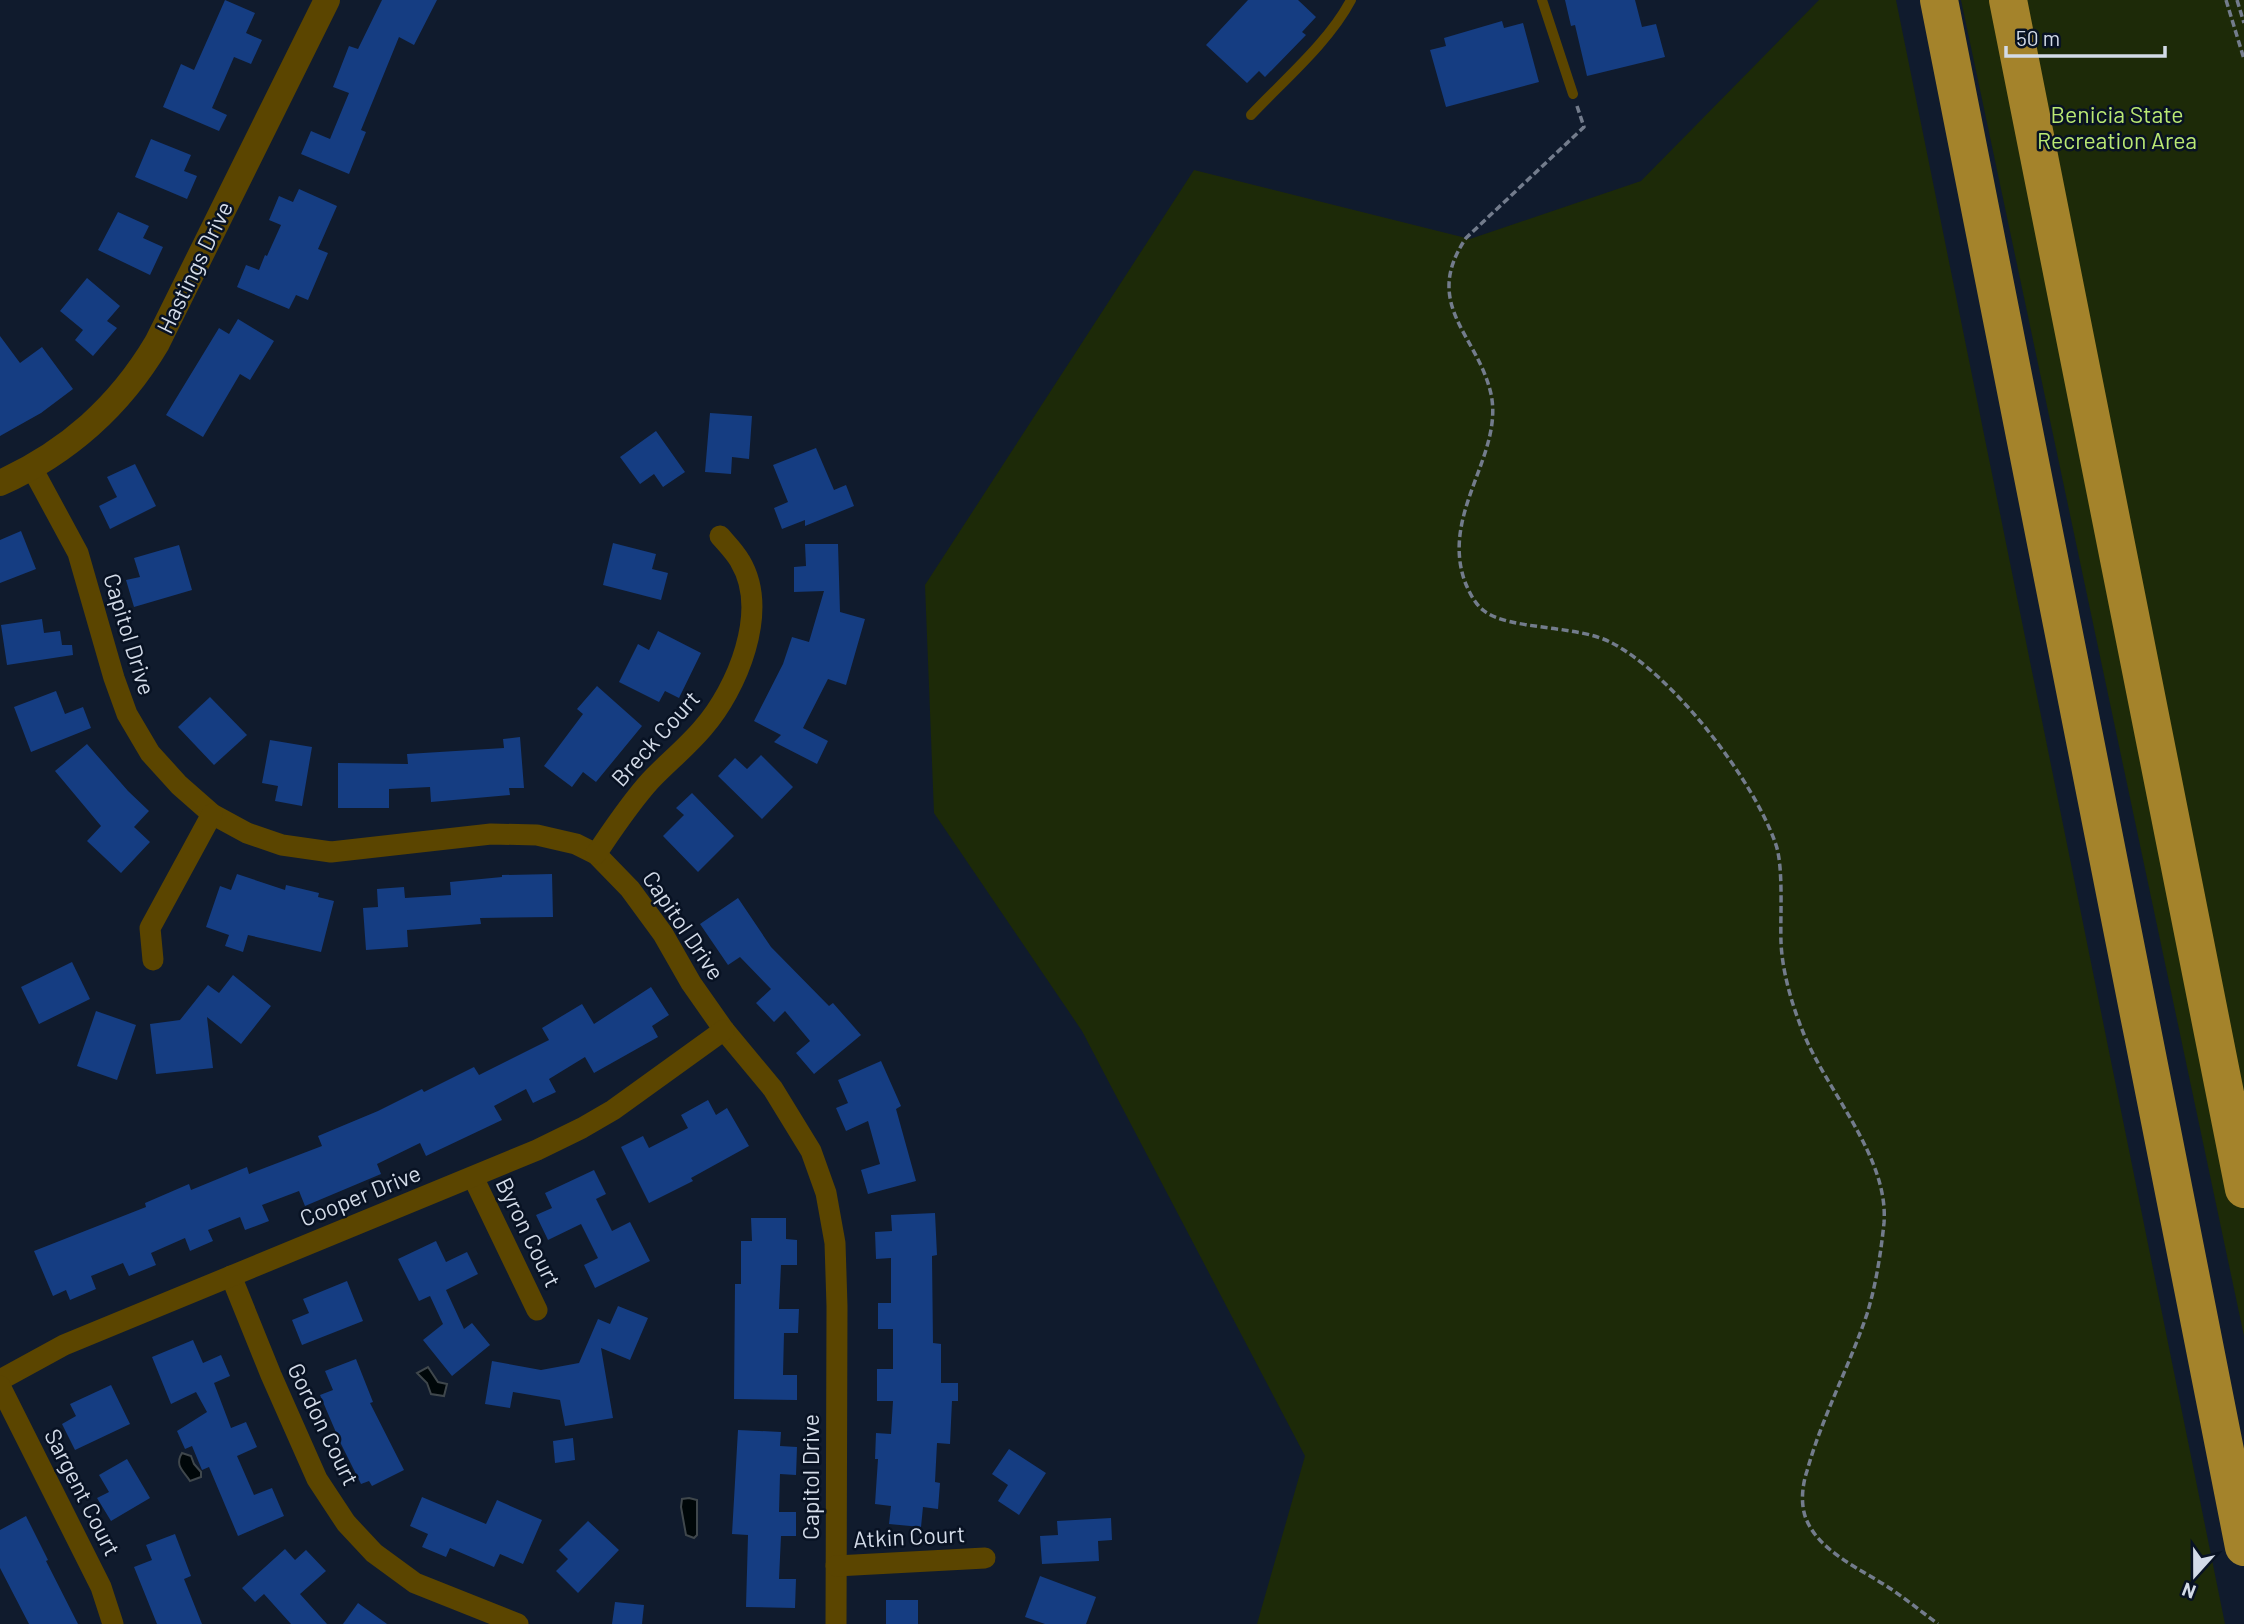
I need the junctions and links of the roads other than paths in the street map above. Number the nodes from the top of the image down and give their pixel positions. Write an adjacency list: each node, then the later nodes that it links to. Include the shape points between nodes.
1 (327, 0): 8 (street, Hastings Drive, via 141,370 88,429)
2 (1351, 0): 7 (lane, via 1318,44)
3 (1542, 0): 6 (lane)
4 (1939, 0): 21 (highway)
5 (2008, 0): 16 (highway)
6 (1573, 94)
7 (1251, 115)
8 (32, 468): 9 (street, Hastings Drive); 11 (street, Capitol Drive, via 78,553 127,714 150,753)
9 (0, 482)
10 (720, 536): 12 (street, Breck Court, via 740,561 749,584 746,652 730,692 703,729 648,783)
11 (212, 814): 12 (street, Capitol Drive, via 282,845 331,852 491,834 537,835); 13 (street, via 150,928)
12 (596, 854): 14 (street, Capitol Drive, via 663,933)
13 (153, 960)
14 (724, 1030): 15 (street, Cooper Drive, via 582,1128); 23 (street, Capitol Drive, via 773,1089 811,1151 826,1194 835,1243 837,1306)
15 (473, 1177): 17 (street, Cooper Drive); 18 (street, Byron Court)
16 (2244, 1189)
17 (231, 1276): 19 (street, Cooper Drive, via 64,1345); 25 (street, Gordon Court, via 317,1479 346,1523 374,1553 415,1583)
18 (537, 1310)
19 (0, 1380)
20 (0, 1386): 24 (street, Sargent Court, via 101,1587)
21 (2244, 1547)
22 (985, 1558): 23 (street, Atkin Court)
23 (836, 1566): 26 (street, Capitol Drive)
24 (113, 1624)
25 (518, 1624)
26 (836, 1624)

